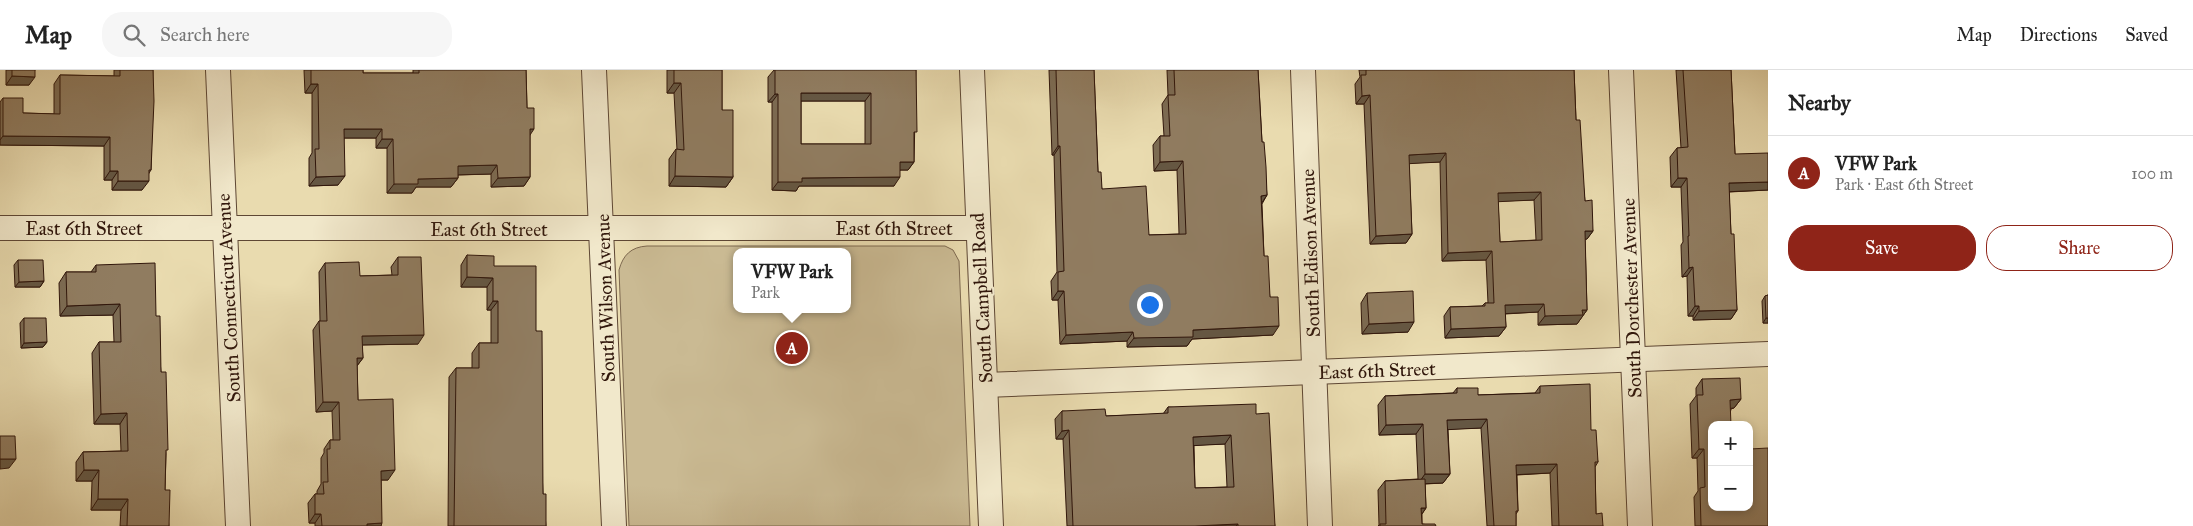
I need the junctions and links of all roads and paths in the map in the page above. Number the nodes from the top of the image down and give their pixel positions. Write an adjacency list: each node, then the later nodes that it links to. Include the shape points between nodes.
1 (218, 70): 8 (street, South Connecticut Avenue)
2 (594, 70): 9 (street, South Wilson Avenue)
3 (972, 70): 7 (street, South Campbell Road)
4 (1303, 70): 12 (street, South Edison Avenue)
5 (1621, 70): 11 (street, South Dorchester Avenue)
6 (0, 228): 8 (street, East 6th Street)
7 (978, 228): 9 (street, East 6th Street); 13 (street, South Campbell Road)
8 (226, 229): 9 (street, East 6th Street); 14 (street, South Connecticut Avenue)
9 (602, 229): 15 (street, South Wilson Avenue)
10 (1768, 354): 11 (street, East 6th Street)
11 (1633, 359): 12 (street, East 6th Street); 18 (street, South Dorchester Avenue)
12 (1314, 373): 13 (street, East 6th Street); 17 (street, South Edison Avenue)
13 (985, 385): 16 (street, South Campbell Road)
14 (238, 526)
15 (614, 526)
16 (991, 526)
17 (1320, 526)
18 (1640, 526)

